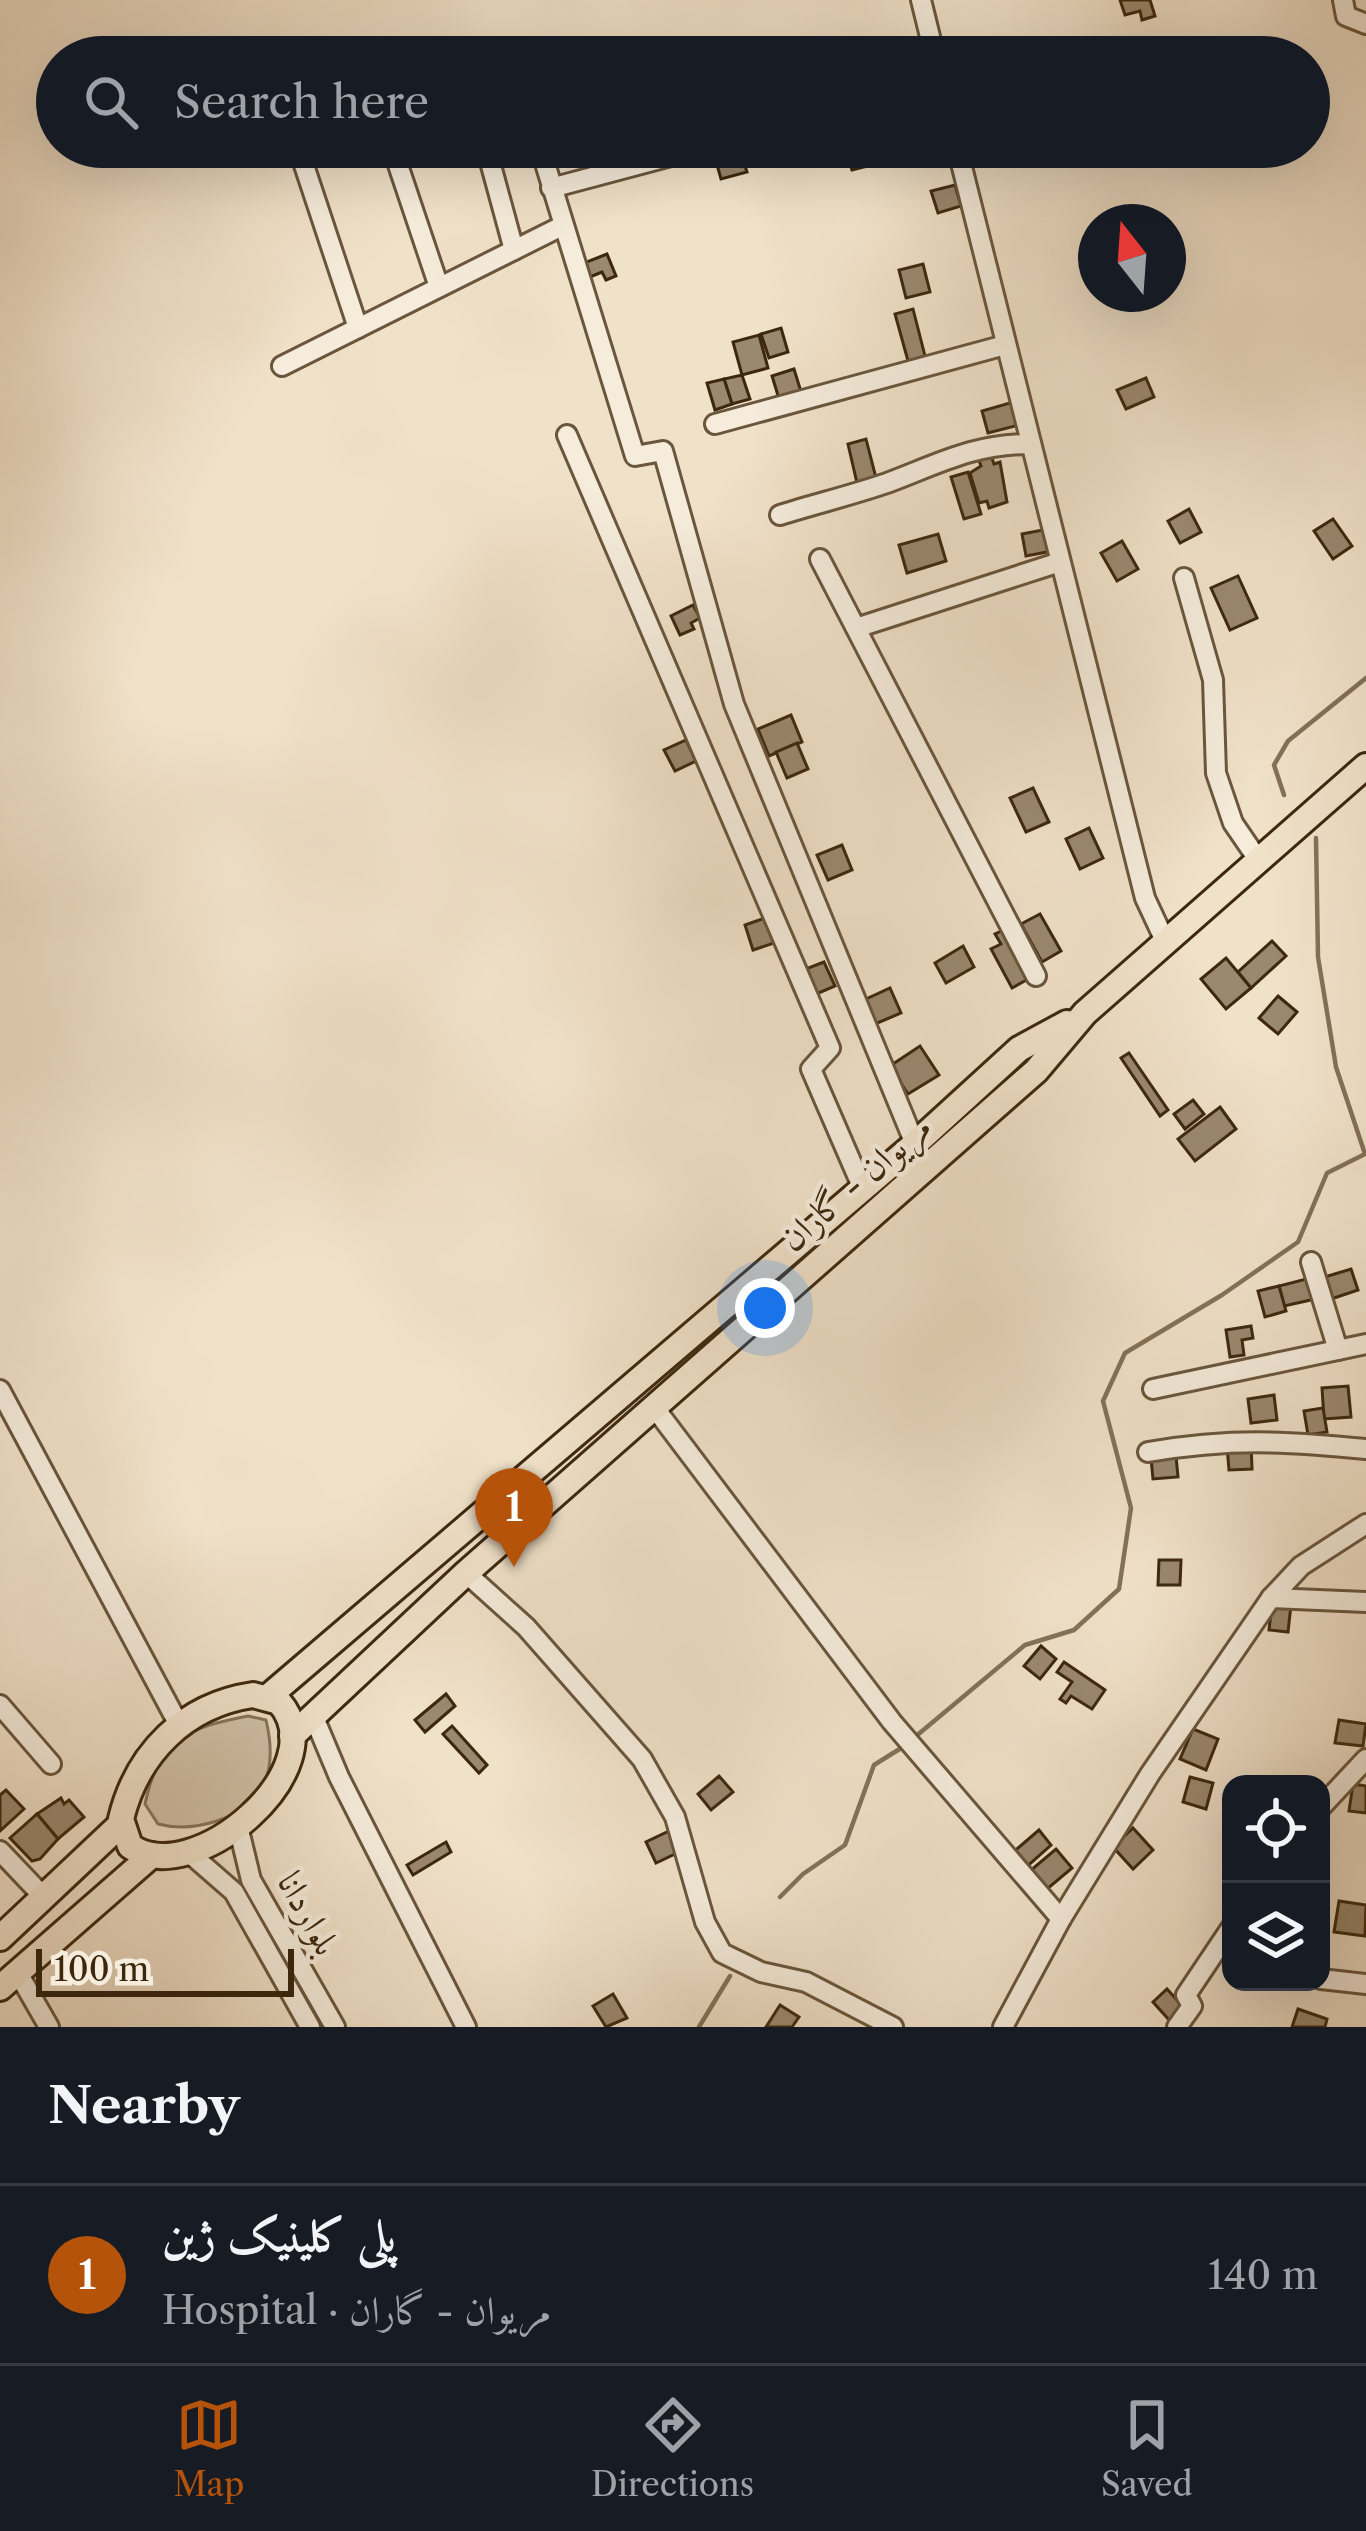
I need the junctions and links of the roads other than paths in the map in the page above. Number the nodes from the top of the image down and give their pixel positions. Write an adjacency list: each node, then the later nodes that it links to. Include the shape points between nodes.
1 (921, 0): 4 (street)
2 (1342, 0): 3 (street, via 1346,16)
3 (1366, 24)
4 (930, 36)
5 (305, 168): 15 (street)
6 (399, 168): 14 (street)
7 (492, 168): 13 (street)
8 (546, 168): 11 (street)
9 (626, 168): 11 (street)
10 (962, 168): 16 (street)
11 (551, 188): 12 (street)
12 (562, 226): 13 (street); 31 (street, via 635,456 663,451 734,704)
13 (514, 250): 14 (street)
14 (439, 287): 15 (street)
15 (358, 328): 17 (street)
16 (1004, 345): 18 (street); 20 (street)
17 (282, 366)
18 (716, 424)
19 (567, 435): 32 (street, via 830,1048 812,1070)
20 (1030, 445): 21 (street, via 995,444); 23 (street)
21 (780, 515)
22 (820, 560): 25 (street)
23 (1060, 562): 25 (street); 28 (street, via 1145,898)
24 (1184, 578): 27 (street, via 1213,680 1216,772)
25 (856, 628): 29 (street)
26 (1366, 766): 27 (main road, مریوان - گاران)
27 (1258, 861): 28 (main road, مریوان - گاران)
28 (1166, 943): 30 (main road, مریوان - گاران)
29 (1036, 976)
30 (1085, 1013): 31 (main road, مریوان - گاران, via 1019,1049); 38 (main road, مریوان - گاران, via 1036,1071)
31 (915, 1144): 32 (main road, مریوان - گاران)
32 (863, 1189): 45 (main road, مریوان - گاران)
33 (1311, 1262): 35 (street)
34 (1366, 1343): 35 (street)
35 (1338, 1350): 36 (street)
36 (1153, 1389)
37 (0, 1390): 50 (street)
38 (654, 1407): 42 (main road, مریوان - گاران); 61 (street, via 892,1722)
39 (1366, 1449): 40 (street, via 1270,1439)
40 (1148, 1452)
41 (1366, 1523): 43 (street, via 1301,1565)
42 (466, 1573): 46 (main road, مریوان - گاران); 74 (street, via 642,1759 675,1816 705,1922 722,1953 806,1982)
43 (1271, 1598): 44 (street); 61 (street)
44 (1366, 1602)
45 (372, 1609): 46 (main road, via 380,1627); 47 (main road, مریوان - گاران)
46 (400, 1632): 49 (main road, مریوان - گاران)
47 (269, 1696): 50 (main road, via 223,1701); 51 (main road, via 286,1709)
48 (0, 1705): 53 (street)
49 (313, 1715): 51 (main road, مریوان - گاران); 73 (street)
50 (179, 1725): 55 (main road, via 140,1769)
51 (292, 1736): 56 (main road, via 285,1771)
52 (1366, 1759): 54 (street)
53 (51, 1764)
54 (1330, 1797)
55 (121, 1825): 59 (main road, via 130,1846); 60 (main road)
56 (238, 1826): 57 (main road); 72 (street, بلواردانا, via 251,1880)
57 (187, 1850): 59 (main road); 71 (street, بلواردانا, via 234,1892)
58 (0, 1851): 60 (street)
59 (152, 1855): 62 (main road)
60 (42, 1902): 62 (main road, via 63,1907); 63 (main road)
61 (1061, 1919): 75 (street)
62 (67, 1928): 68 (main road)
63 (0, 1938)
64 (1222, 1942): 65 (street)
65 (1207, 1965): 66 (street); 76 (street)
66 (1222, 1967)
67 (1330, 1980): 69 (street)
68 (9, 1981): 70 (street, via 38,2002)
69 (1366, 1984)
70 (49, 2027)
71 (310, 2027)
72 (335, 2027)
73 (466, 2027)
74 (893, 2027)
75 (1003, 2027)
76 (1177, 2027)

